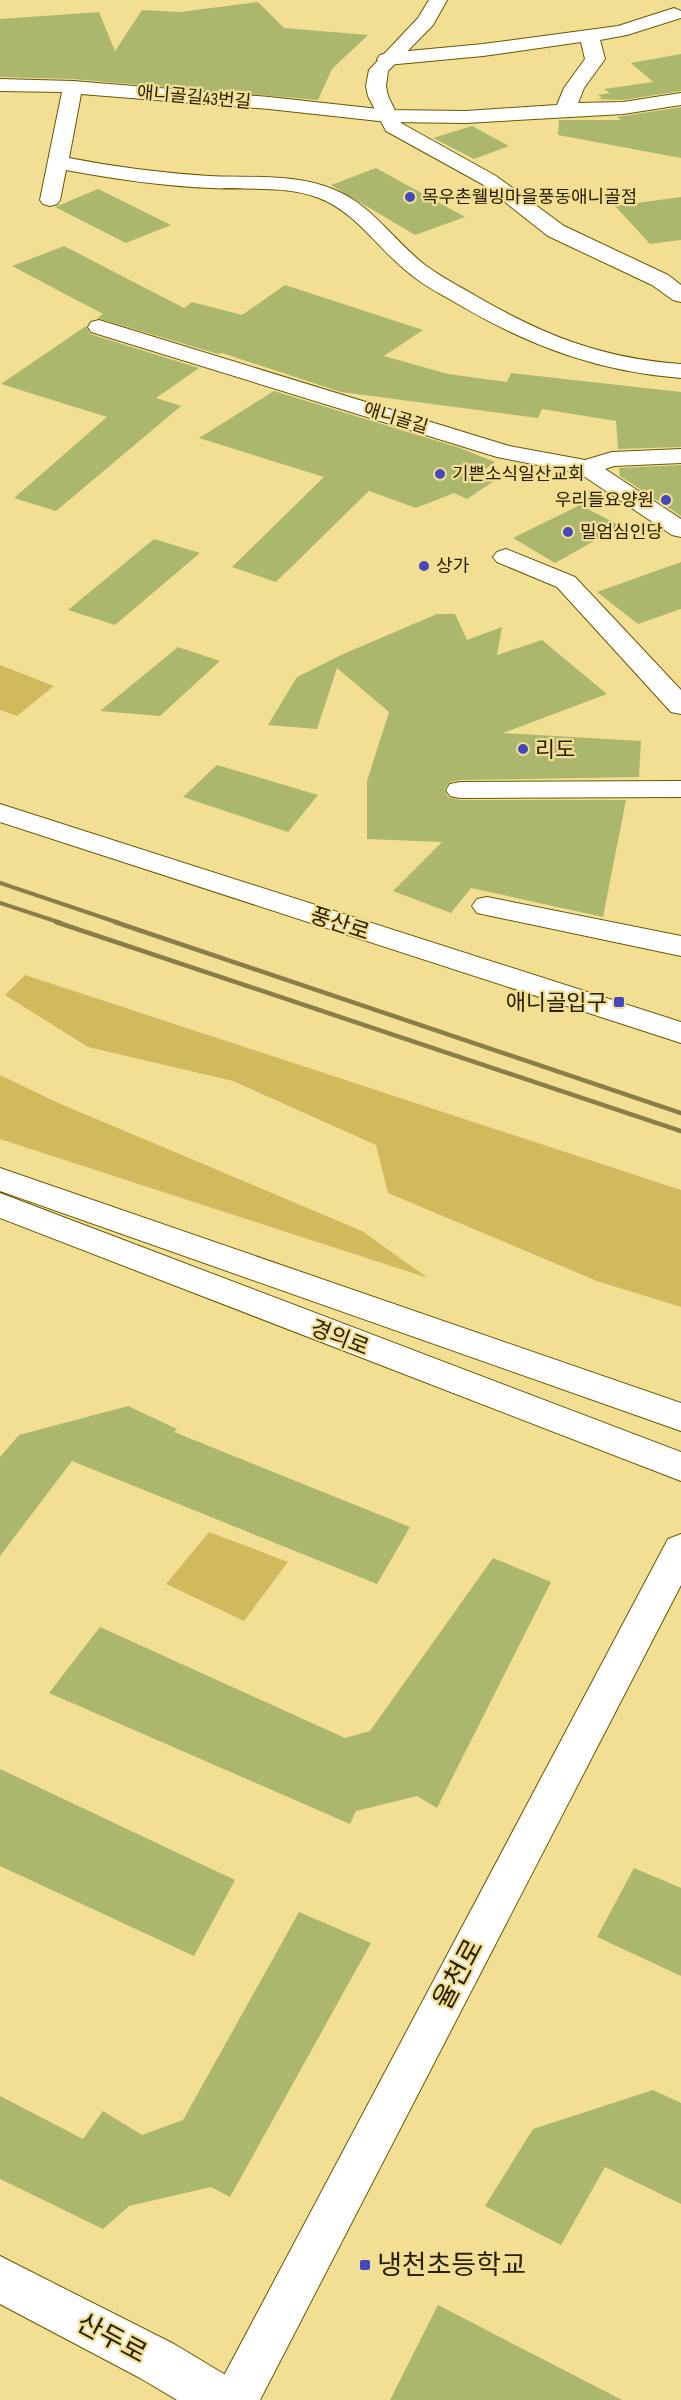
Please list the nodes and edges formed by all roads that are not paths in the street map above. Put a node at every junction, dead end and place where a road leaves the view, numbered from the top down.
1 (438, 0) edge
2 (674, 14) dead end
3 (589, 35) junction
4 (387, 59) junction
5 (0, 85) edge
6 (73, 87) junction
7 (681, 99) edge
8 (565, 110) junction
9 (387, 116) junction
10 (56, 162) junction
11 (50, 200) dead end
12 (681, 295) edge
13 (99, 327) dead end
14 (681, 371) edge
15 (681, 456) edge
16 (586, 468) junction
17 (681, 530) edge
18 (506, 557) dead end
19 (681, 706) edge
20 (681, 789) edge
21 (460, 790) dead end
22 (0, 813) edge
23 (487, 906) dead end
24 (681, 945) edge
25 (681, 1033) edge
26 (0, 1179) edge
27 (0, 1205) edge
28 (681, 1417) edge
29 (681, 1467) edge
30 (681, 1549) edge
31 (0, 2279) edge
32 (222, 2400) edge
33 (235, 2400) edge

1 - 4 street
2 - 3 street
3 - 4 street
3 - 8 street
4 - 9 street
5 - 6 street, 애니골길43번길
6 - 9 street, 애니골길43번길
6 - 10 street
7 - 8 street, 애니골길43번길
8 - 9 street, 애니골길43번길
9 - 12 street
10 - 11 street
10 - 14 street
13 - 16 street, 애니골길
15 - 16 street
16 - 17 street, 애니골길
18 - 19 street
20 - 21 street
22 - 25 street, 풍산로
23 - 24 street
26 - 28 street, 경의로
27 - 29 street, 경의로
30 - 33 street, 율천로
31 - 32 street, 산두로

